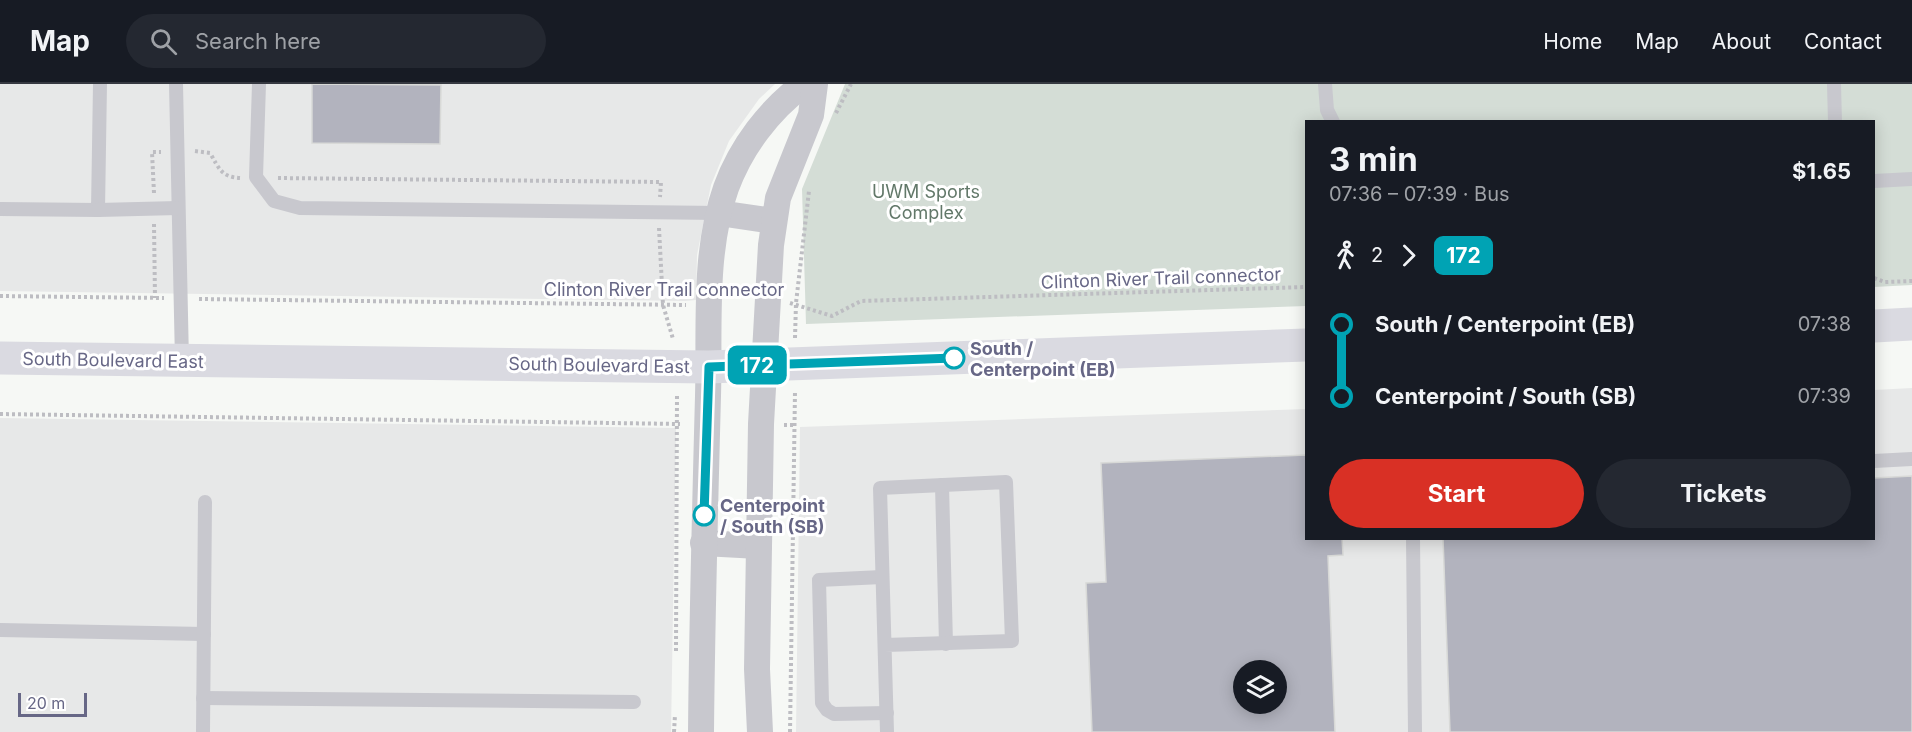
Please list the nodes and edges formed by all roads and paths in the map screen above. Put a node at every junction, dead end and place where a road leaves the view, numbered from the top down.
1 (100, 84) edge
2 (176, 84) edge
3 (260, 84) edge
4 (804, 84) edge
5 (815, 84) edge
6 (851, 84) edge
7 (1325, 84) edge
8 (1834, 84) edge
9 (1332, 120) edge
10 (1835, 120) edge
11 (832, 124) dead end
12 (191, 151) dead end
13 (162, 152) dead end
14 (271, 177) dead end
15 (241, 178) dead end
16 (1912, 179) edge
17 (1875, 181) edge
18 (809, 186) dead end
19 (154, 187) dead end
20 (660, 198) dead end
21 (177, 208) junction
22 (0, 209) edge
23 (98, 210) junction
24 (719, 213) junction
25 (774, 221) junction
26 (154, 227) dead end
27 (659, 229) dead end
28 (1875, 278) edge
29 (1912, 281) edge
30 (1305, 287) edge
31 (0, 296) edge
32 (155, 298) junction
33 (166, 298) dead end
34 (195, 299) dead end
35 (768, 303) junction
36 (795, 303) junction
37 (663, 304) junction
38 (710, 304) junction
39 (795, 324) dead end
40 (1912, 324) edge
41 (1875, 326) edge
42 (672, 330) dead end
43 (1305, 345) edge
44 (0, 358) edge
45 (182, 361) junction
46 (763, 365) junction
47 (709, 367) junction
48 (794, 400) dead end
49 (0, 414) edge
50 (678, 414) dead end
51 (679, 424) junction
52 (761, 424) junction
53 (707, 425) junction
54 (794, 425) junction
55 (1912, 459) edge
56 (1875, 460) edge
57 (942, 485) junction
58 (205, 502) dead end
59 (1413, 540) edge
60 (703, 543) junction
61 (759, 546) junction
62 (882, 577) junction
63 (0, 630) edge
64 (204, 634) junction
65 (946, 644) junction
66 (885, 645) junction
67 (675, 661) dead end
68 (203, 699) junction
69 (634, 702) dead end
70 (675, 708) dead end
71 (887, 713) junction
72 (202, 732) edge
73 (675, 732) edge
74 (701, 732) edge
75 (760, 732) edge
76 (790, 732) edge
77 (887, 732) edge
78 (1415, 732) edge

1 - 23 lane
2 - 21 lane
3 - 24 lane
4 - 24 street
5 - 25 street
6 - 11 path
7 - 9 lane
8 - 10 lane
12 - 15 path
13 - 19 path
14 - 20 path
16 - 17 lane
18 - 36 path
21 - 23 lane
21 - 45 lane
22 - 23 lane
24 - 25 street
24 - 38 street
25 - 35 street
26 - 32 path
27 - 37 path
28 - 29 path
30 - 36 path, Clinton River Trail connector
31 - 32 path
32 - 33 path
34 - 37 path, Clinton River Trail connector
35 - 36 path, Clinton River Trail connector
35 - 46 street
36 - 39 path
37 - 38 path, Clinton River Trail connector
37 - 42 path
38 - 47 street
40 - 41 street
43 - 46 street, South Boulevard East
44 - 45 street, South Boulevard East
45 - 47 street, South Boulevard East
46 - 47 street, South Boulevard East
46 - 52 street
47 - 53 street
48 - 54 path
49 - 51 path
50 - 51 path
51 - 53 path
51 - 67 path
52 - 54 path
52 - 61 street
53 - 60 street
54 - 76 path
55 - 56 lane
57 - 62 lane
57 - 65 lane
57 - 65 lane
58 - 64 lane
59 - 78 lane
60 - 61 street
60 - 74 street
61 - 75 street
62 - 66 lane
62 - 71 lane
63 - 64 lane
64 - 68 lane
65 - 66 lane
66 - 71 lane
68 - 69 lane
68 - 72 lane
70 - 73 path
71 - 77 lane

